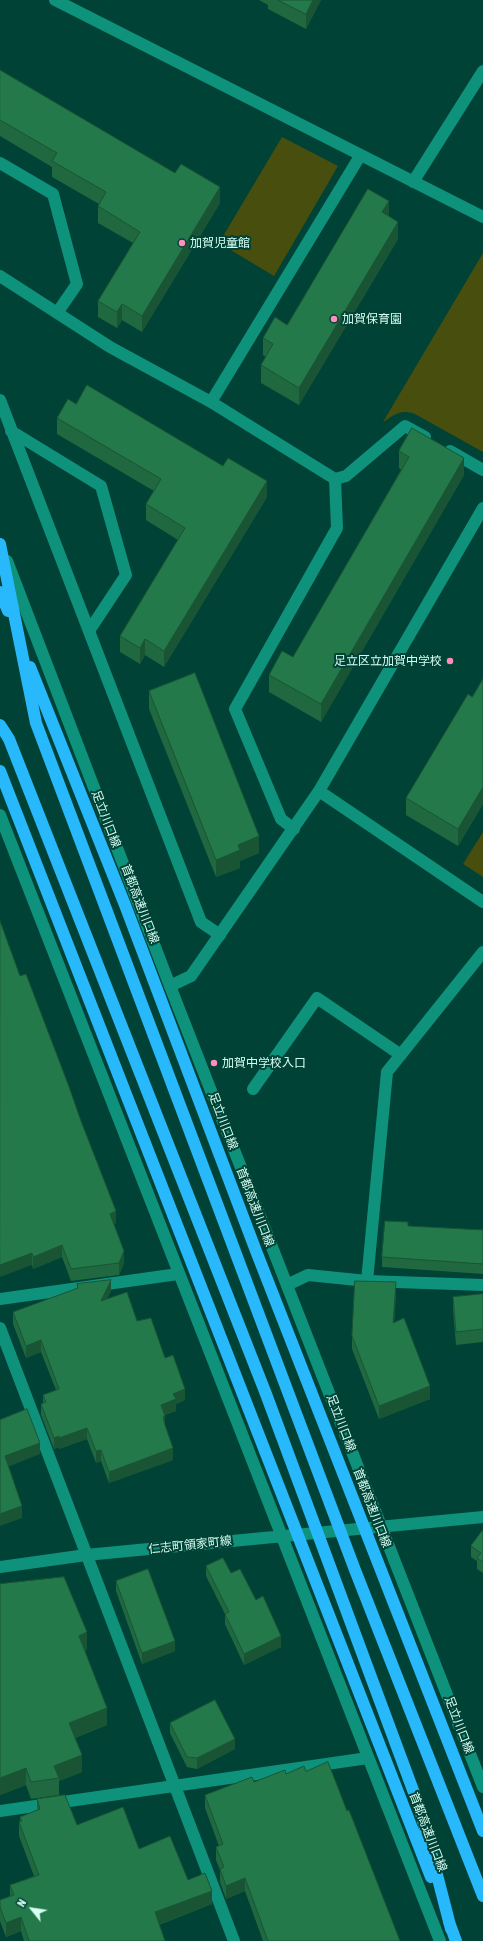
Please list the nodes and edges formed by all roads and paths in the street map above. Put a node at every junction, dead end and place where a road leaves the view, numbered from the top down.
1 (55, 0) edge
2 (483, 71) edge
3 (360, 156) junction
4 (0, 163) edge
5 (414, 182) junction
6 (483, 217) edge
7 (0, 276) edge
8 (57, 313) junction
9 (0, 400) edge
10 (212, 402) junction
11 (11, 431) junction
12 (483, 470) edge
13 (335, 479) junction
14 (483, 508) edge
15 (0, 544) edge
16 (0, 592) edge
17 (89, 631) junction
18 (0, 726) edge
19 (0, 771) edge
20 (320, 792) junction
21 (0, 815) edge
22 (294, 829) junction
23 (4, 835) edge
24 (483, 902) edge
25 (220, 935) junction
26 (483, 952) edge
27 (170, 986) junction
28 (401, 1055) junction
29 (253, 1089) dead end
30 (178, 1274) junction
31 (367, 1281) junction
32 (287, 1285) junction
33 (483, 1285) edge
34 (0, 1299) edge
35 (0, 1328) edge
36 (483, 1517) edge
37 (380, 1526) junction
38 (281, 1535) junction
39 (86, 1555) junction
40 (0, 1567) edge
41 (368, 1758) junction
42 (173, 1784) junction
43 (483, 1787) edge
44 (0, 1811) edge
45 (483, 1831) edge
46 (483, 1896) edge
47 (451, 1929) junction
48 (234, 1941) edge
49 (440, 1941) edge
50 (456, 1941) edge

1 - 3 street
2 - 5 street
3 - 5 street
3 - 10 street
4 - 8 street
5 - 6 street
7 - 8 street
8 - 10 street
9 - 11 street
10 - 13 street
11 - 17 street
11 - 17 street
12 - 13 street
13 - 22 street
14 - 20 street
15 - 27 street, 足立川口線
15 - 46 highway
16 - 45 highway, 首都高速川口線
17 - 25 street
18 - 47 highway
19 - 47 highway, 首都高速川口線
20 - 22 street
20 - 24 street
21 - 23 street
22 - 25 street
23 - 30 street
25 - 27 street
26 - 28 street
27 - 32 street, 足立川口線
28 - 29 street
28 - 31 street
30 - 34 street
30 - 38 street
31 - 32 street
31 - 33 street
32 - 37 street, 足立川口線
35 - 39 street
36 - 37 street, 仁志町領家町線
37 - 38 street, 仁志町領家町線
37 - 43 street, 足立川口線
38 - 39 street, 仁志町領家町線
38 - 41 street
39 - 40 street, 仁志町領家町線
39 - 42 street
41 - 42 street
41 - 49 street
42 - 44 street
42 - 48 street
47 - 50 highway, 首都高速川口線

